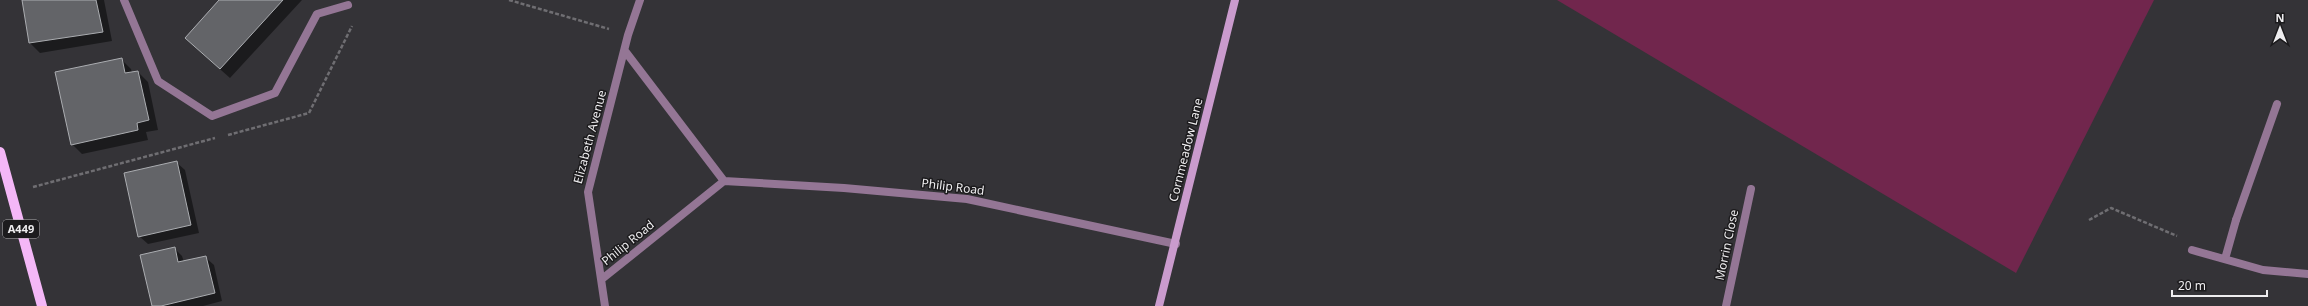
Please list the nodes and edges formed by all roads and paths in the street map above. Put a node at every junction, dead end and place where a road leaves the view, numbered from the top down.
1 (124, 0) edge
2 (509, 0) edge
3 (640, 0) edge
4 (1235, 0) edge
5 (348, 5) dead end
6 (628, 35) junction
7 (625, 51) junction
8 (2277, 104) dead end
9 (0, 152) edge
10 (724, 181) junction
11 (1751, 189) dead end
12 (2089, 220) dead end
13 (1176, 244) junction
14 (2192, 250) joint
15 (2225, 260) junction
16 (2308, 274) edge
17 (602, 278) junction
18 (42, 306) edge
19 (606, 306) edge
20 (1159, 306) edge
21 (1726, 306) edge

1 - 5 street
2 - 6 path
3 - 6 street, Elizabeth Avenue
4 - 13 street, Cornmeadow Lane
6 - 7 street, Elizabeth Avenue
7 - 10 street
7 - 17 street, Elizabeth Avenue
8 - 15 street
9 - 18 main road, A449
10 - 13 street, Philip Road
10 - 17 street, Philip Road
11 - 21 street, Morrin Close
12 - 14 path
13 - 20 street, Cornmeadow Lane
14 - 15 street
15 - 16 street
17 - 19 street, Elizabeth Avenue

